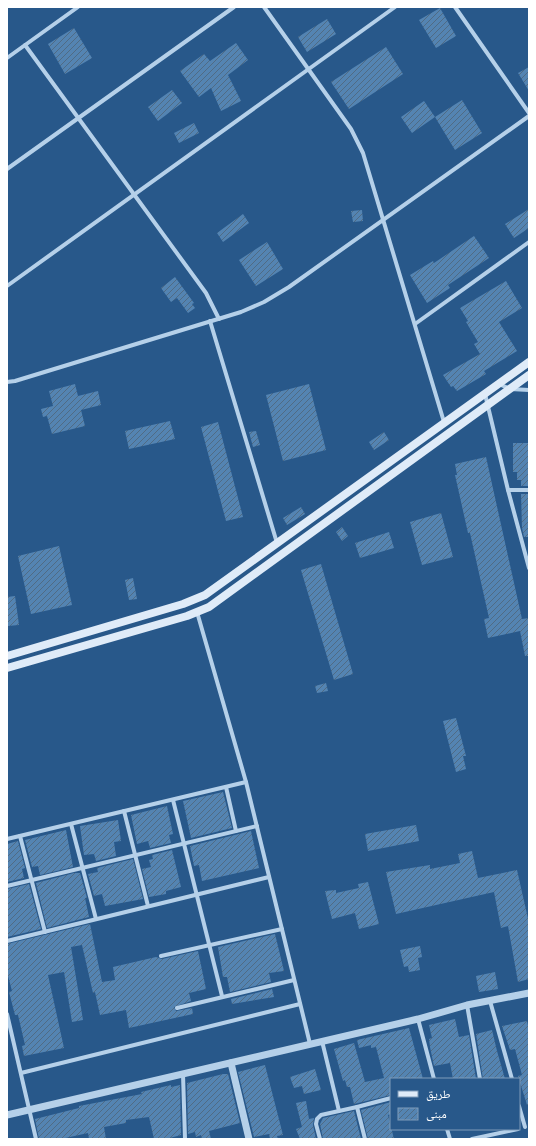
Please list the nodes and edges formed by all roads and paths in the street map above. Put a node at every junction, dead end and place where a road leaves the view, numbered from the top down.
1 (78, 7) edge
2 (234, 7) edge
3 (264, 7) edge
4 (395, 7) edge
5 (455, 7) edge
6 (25, 45) junction
7 (7, 58) edge
8 (308, 68) junction
9 (529, 114) edge
10 (79, 118) junction
11 (7, 169) edge
12 (134, 194) junction
13 (383, 219) junction
14 (529, 242) edge
15 (7, 286) edge
16 (218, 319) junction
17 (210, 321) junction
18 (415, 324) junction
19 (529, 362) edge
20 (529, 375) edge
21 (7, 382) edge
22 (498, 384) junction
23 (510, 389) junction
24 (529, 390) edge
25 (485, 393) junction
26 (488, 405) junction
27 (444, 422) junction
28 (508, 490) junction
29 (529, 490) edge
30 (277, 543) junction
31 (529, 568) edge
32 (197, 612) junction
33 (7, 656) edge
34 (7, 668) edge
35 (246, 782) junction
36 (226, 787) junction
37 (173, 800) junction
38 (124, 811) junction
39 (70, 824) junction
40 (257, 826) junction
41 (236, 831) junction
42 (20, 836) junction
43 (7, 839) edge
44 (184, 844) junction
45 (134, 856) junction
46 (82, 868) junction
47 (269, 877) junction
48 (32, 880) junction
49 (7, 886) edge
50 (197, 894) junction
51 (148, 906) junction
52 (96, 920) junction
53 (282, 929) junction
54 (45, 932) junction
55 (7, 942) edge
56 (210, 945) junction
57 (161, 956) dead end
58 (294, 980) junction
59 (529, 993) edge
60 (222, 996) junction
61 (490, 1001) junction
62 (300, 1004) junction
63 (467, 1005) junction
64 (178, 1008) dead end
65 (7, 1014) edge
66 (418, 1019) junction
67 (322, 1041) junction
68 (310, 1044) junction
69 (231, 1063) junction
70 (20, 1073) junction
71 (183, 1074) junction
72 (434, 1078) edge
73 (480, 1078) edge
74 (512, 1078) edge
75 (390, 1098) edge
76 (357, 1107) junction
77 (520, 1109) edge
78 (29, 1110) junction
79 (340, 1111) junction
80 (7, 1115) edge
81 (527, 1127) edge
82 (489, 1130) edge
83 (514, 1130) edge
84 (490, 1136) junction
85 (36, 1139) edge
86 (185, 1139) edge
87 (249, 1139) edge
88 (320, 1139) edge
89 (365, 1139) edge
90 (472, 1139) edge

1 - 6 street
2 - 10 street
3 - 8 street
4 - 8 street
5 - 9 street
6 - 7 street
6 - 10 street
8 - 12 street
8 - 13 street
9 - 13 street
10 - 11 street
10 - 12 street
12 - 15 street
12 - 16 street
13 - 16 street
13 - 18 street
14 - 18 street
16 - 17 street
17 - 21 street
17 - 30 street
18 - 27 street
19 - 22 main road
20 - 23 main road
22 - 23 street
22 - 25 main road
23 - 24 street
23 - 26 main road
25 - 26 street
25 - 27 main road
26 - 28 street
26 - 32 main road
27 - 30 main road
28 - 29 street
28 - 31 street
30 - 33 main road
32 - 34 main road
32 - 35 street
35 - 36 street
35 - 40 street
36 - 37 street
36 - 41 street
37 - 38 street
37 - 44 street
38 - 39 street
38 - 45 street
39 - 42 street
39 - 46 street
40 - 41 street
40 - 47 street
41 - 44 street
42 - 43 street
42 - 48 street
44 - 45 street
44 - 50 street
45 - 46 street
45 - 51 street
46 - 48 street
46 - 52 street
47 - 50 street
47 - 53 street
48 - 49 street
48 - 54 street
50 - 51 street
50 - 56 street
51 - 52 street
52 - 54 street
53 - 56 street
53 - 58 street
54 - 55 street
56 - 57 street
56 - 60 street
58 - 60 street
58 - 62 street
59 - 61 street
60 - 64 street
61 - 63 street
61 - 74 street
62 - 68 street
62 - 70 street
63 - 66 street
63 - 73 street
65 - 70 street
66 - 67 street
66 - 72 street
67 - 68 street
67 - 79 street
68 - 69 street
69 - 71 street
69 - 87 street
70 - 78 street
71 - 78 street
71 - 86 street
75 - 76 street
76 - 79 street
76 - 89 street
77 - 81 street
78 - 80 street
78 - 85 street
79 - 88 street
82 - 84 street
83 - 84 street
84 - 90 street

